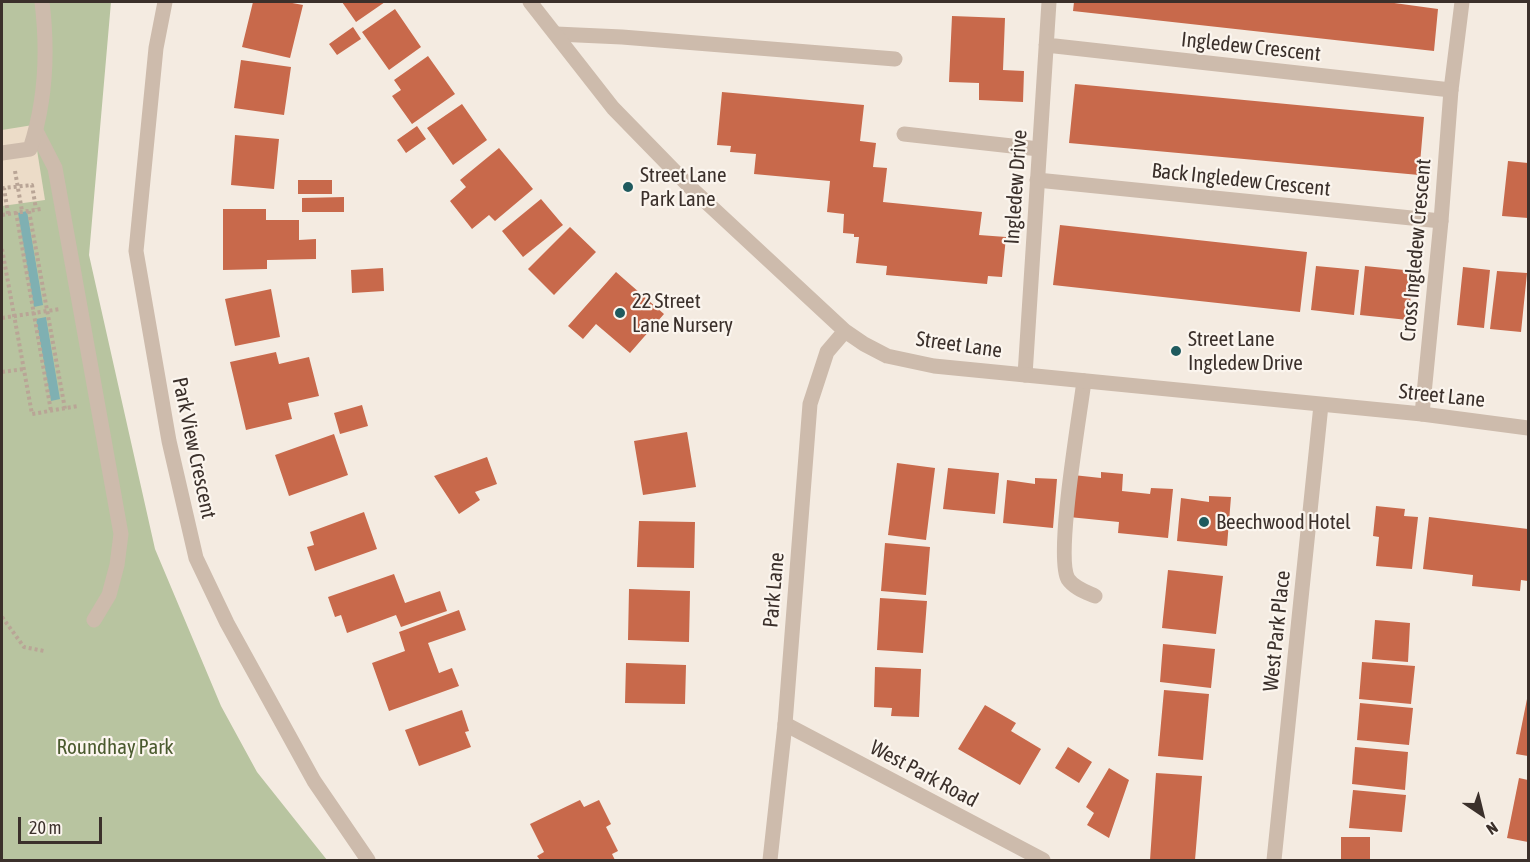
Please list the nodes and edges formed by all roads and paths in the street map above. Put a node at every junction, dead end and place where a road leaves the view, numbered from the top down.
1 (42, 2) edge
2 (165, 2) edge
3 (530, 2) edge
4 (1049, 2) edge
5 (1462, 2) edge
6 (556, 34) junction
7 (1046, 45) junction
8 (895, 59) dead end
9 (1451, 90) junction
10 (36, 131) junction
11 (904, 134) dead end
12 (1039, 149) junction
13 (7, 152) edge
14 (1037, 180) junction
15 (18, 186) junction
16 (36, 209) dead end
17 (22, 211) dead end
18 (29, 211) dead end
19 (16, 212) dead end
20 (8, 214) dead end
21 (1441, 222) junction
22 (2, 249) edge
23 (4, 273) edge
24 (67, 308) dead end
25 (47, 312) junction
26 (34, 314) junction
27 (14, 317) junction
28 (2, 318) edge
29 (845, 330) junction
30 (24, 369) junction
31 (2, 372) edge
32 (1026, 375) junction
33 (1084, 381) junction
34 (85, 405) dead end
35 (1321, 405) junction
36 (64, 409) junction
37 (51, 411) junction
38 (1422, 414) junction
39 (1528, 428) edge
40 (1095, 596) dead end
41 (2, 616) edge
42 (94, 620) dead end
43 (44, 651) dead end
44 (785, 724) junction
45 (368, 861) edge
46 (771, 861) edge
47 (1043, 861) edge
48 (1274, 861) edge

1 - 10 street
2 - 45 street, Park View Crescent
3 - 6 street, Street Lane
4 - 7 street, Ingledew Drive
5 - 9 street, Cross Ingledew Crescent
6 - 8 street
6 - 29 street, Street Lane
7 - 9 street, Ingledew Crescent
7 - 12 street, Ingledew Drive
9 - 21 street, Cross Ingledew Crescent
10 - 13 street
10 - 42 street
11 - 12 street
12 - 14 street, Ingledew Drive
13 - 15 path
14 - 21 street, Back Ingledew Crescent
14 - 32 street, Ingledew Drive
15 - 16 path
15 - 17 path
15 - 20 path
18 - 25 path
19 - 26 path
21 - 38 street, Cross Ingledew Crescent
22 - 23 path
23 - 27 path
24 - 25 path
25 - 26 path
25 - 36 path
26 - 27 path
26 - 37 path
27 - 28 path
27 - 30 path
29 - 32 street, Street Lane
29 - 44 street, Park Lane
30 - 31 path
30 - 37 path
32 - 33 street, Street Lane
33 - 35 street, Street Lane
33 - 40 street
34 - 36 path
35 - 38 street, Street Lane
35 - 48 street, West Park Place
36 - 37 path
38 - 39 street, Street Lane
41 - 43 path
44 - 46 street, Park Lane
44 - 47 street, West Park Road

